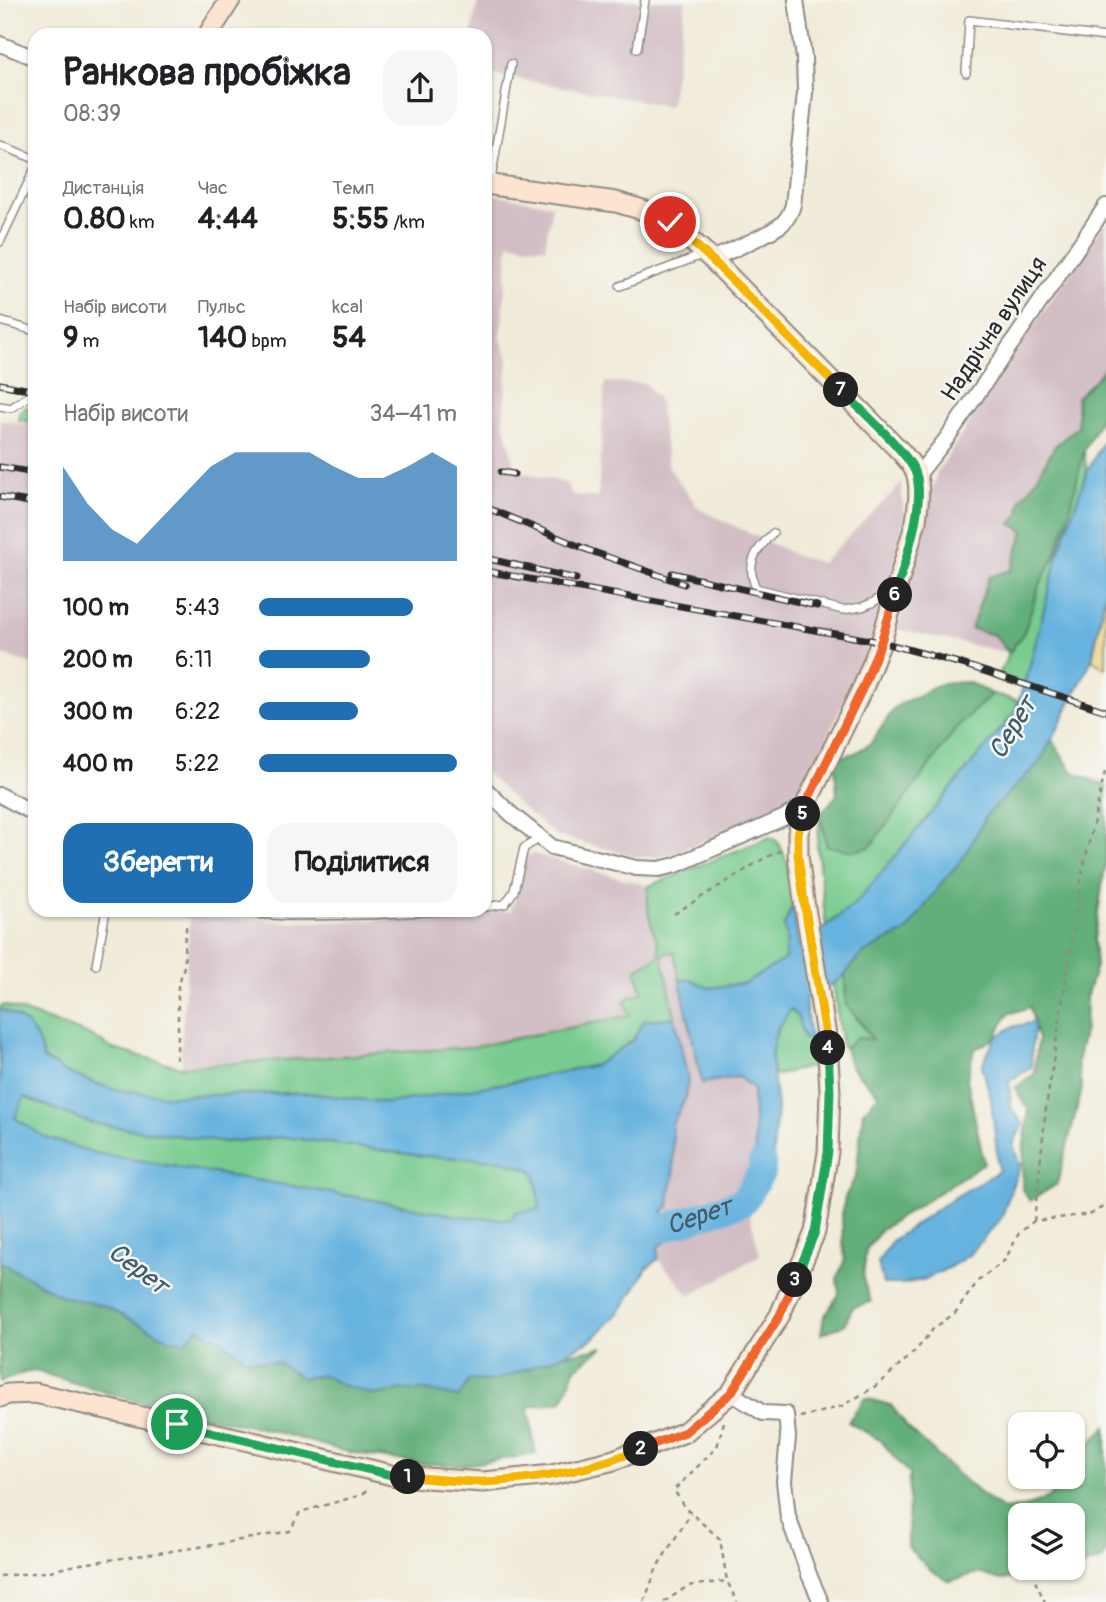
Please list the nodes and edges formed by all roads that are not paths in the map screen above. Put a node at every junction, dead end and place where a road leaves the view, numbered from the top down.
1 (230, 0) edge
2 (645, 0) edge
3 (796, 0) edge
4 (212, 28) edge
5 (1106, 37) edge
6 (0, 44) edge
7 (637, 49) dead end
8 (28, 55) edge
9 (511, 64) dead end
10 (966, 73) dead end
11 (0, 145) edge
12 (28, 156) edge
13 (492, 160) edge
14 (28, 183) edge
15 (492, 186) edge
16 (1106, 206) edge
17 (0, 242) edge
18 (709, 257) junction
19 (620, 286) dead end
20 (0, 321) edge
21 (28, 329) edge
22 (28, 397) edge
23 (0, 406) edge
24 (917, 476) junction
25 (773, 533) dead end
26 (897, 586) junction
27 (0, 795) edge
28 (492, 796) edge
29 (807, 804) junction
30 (28, 810) edge
31 (540, 838) junction
32 (492, 906) edge
33 (105, 917) edge
34 (96, 965) dead end
35 (731, 1393) junction
36 (0, 1397) edge
37 (821, 1602) edge

1 - 4 street
2 - 7 lane
3 - 18 street
5 - 10 lane
6 - 8 street
9 - 13 lane
11 - 12 lane
14 - 17 lane
15 - 18 street
16 - 24 street, Надрічна вулиця
18 - 19 lane
18 - 24 street
20 - 21 lane
22 - 23 lane
24 - 26 street
25 - 26 lane
26 - 29 street
27 - 30 street
28 - 31 street
29 - 31 street
29 - 35 street
31 - 32 lane
33 - 34 lane
35 - 36 street
35 - 37 street

